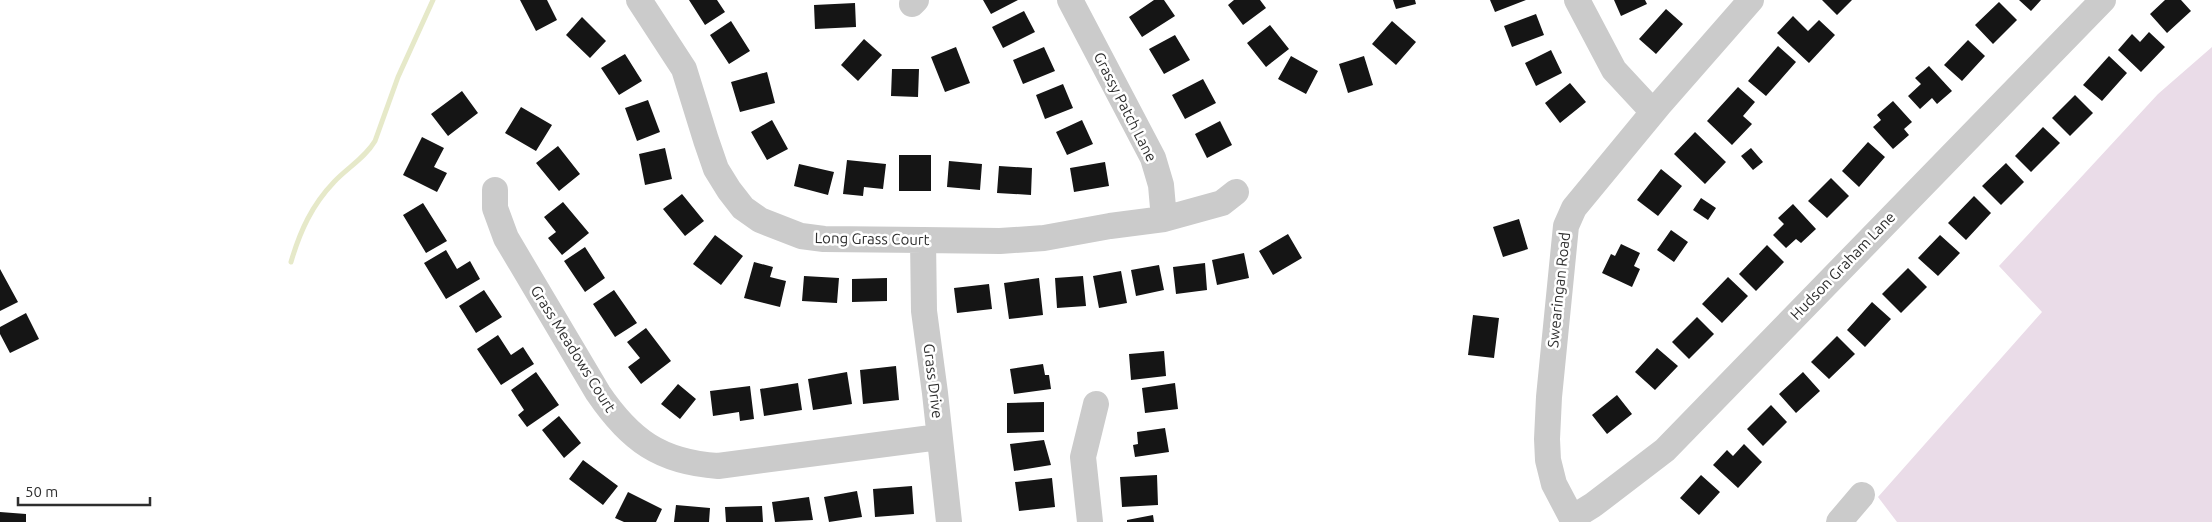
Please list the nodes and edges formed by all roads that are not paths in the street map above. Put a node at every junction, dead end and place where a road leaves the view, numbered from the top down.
1 (639, 0) edge
2 (1070, 0) edge
3 (1577, 0) edge
4 (1751, 0) edge
5 (2104, 0) edge
6 (1653, 112) junction
7 (495, 190) dead end
8 (1236, 192) dead end
9 (1164, 219) junction
10 (923, 240) junction
11 (1096, 404) dead end
12 (939, 438) junction
13 (1862, 495) dead end
14 (1573, 520) edge
15 (949, 522) edge
16 (1090, 522) edge
17 (1839, 522) edge

1 - 10 street, Long Grass Court
2 - 9 street, Grassy Patch Lane
3 - 6 street
4 - 6 street, Swearingan Road
5 - 14 street, Hudson Graham Lane
6 - 14 street, Swearingan Road
7 - 12 street, Grass Meadows Court
8 - 9 street, Long Grass Court
9 - 10 street, Long Grass Court
10 - 12 street, Grass Drive
11 - 16 street
12 - 15 street, Grass Drive
13 - 17 street

